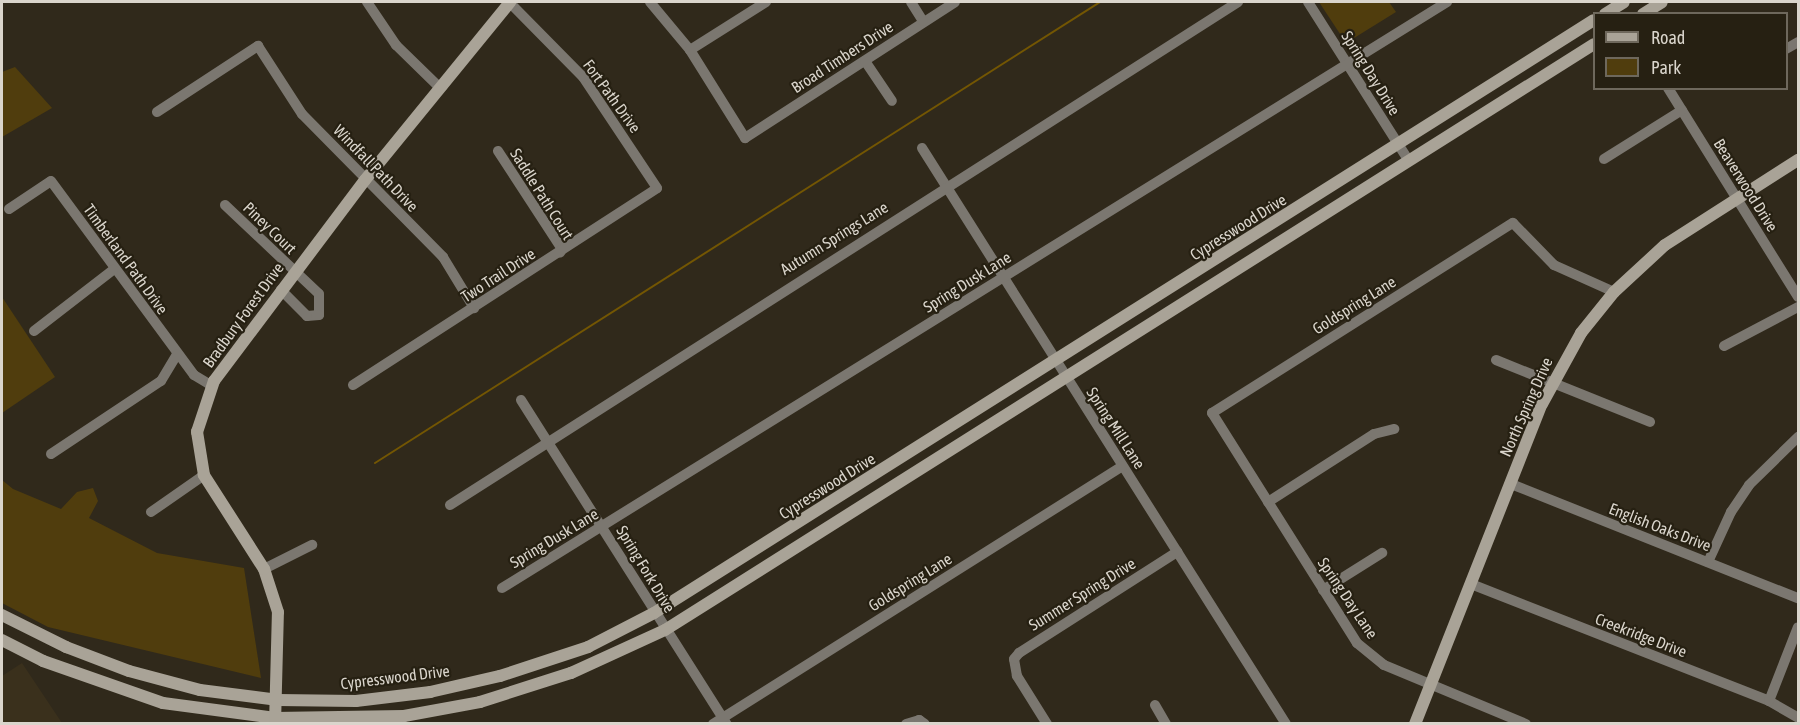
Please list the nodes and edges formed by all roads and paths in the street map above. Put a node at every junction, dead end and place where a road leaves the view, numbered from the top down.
1 (367, 2) edge
2 (510, 2) edge
3 (650, 2) edge
4 (766, 2) edge
5 (910, 2) edge
6 (955, 2) edge
7 (1238, 2) edge
8 (1308, 2) edge
9 (1447, 2) edge
10 (1662, 2) edge
11 (1646, 12) edge
12 (923, 21) junction
13 (1593, 21) edge
14 (1593, 45) edge
15 (690, 50) junction
16 (865, 61) junction
17 (1348, 63) junction
18 (443, 86) junction
19 (1669, 90) edge
20 (892, 102) dead end
21 (1682, 110) junction
22 (158, 112) dead end
23 (1399, 146) junction
24 (922, 148) dead end
25 (498, 151) dead end
26 (1604, 159) dead end
27 (1798, 160) edge
28 (1409, 161) junction
29 (365, 180) junction
30 (946, 185) junction
31 (657, 188) joint
32 (1737, 198) junction
33 (225, 205) dead end
34 (9, 209) dead end
35 (560, 253) junction
36 (1226, 254) junction
37 (113, 270) junction
38 (1238, 270) junction
39 (295, 272) junction
40 (1004, 277) junction
41 (281, 290) junction
42 (1614, 292) junction
43 (1798, 297) edge
44 (1798, 307) edge
45 (474, 308) junction
46 (34, 331) dead end
47 (1724, 346) dead end
48 (177, 354) junction
49 (1496, 360) dead end
50 (1054, 362) junction
51 (1065, 378) junction
52 (214, 381) junction
53 (1552, 382) junction
54 (353, 385) dead end
55 (521, 400) dead end
56 (1212, 413) joint
57 (1650, 422) dead end
58 (1394, 429) dead end
59 (1798, 437) edge
60 (547, 440) junction
61 (51, 454) dead end
62 (1123, 466) junction
63 (204, 475) junction
64 (1511, 484) junction
65 (849, 491) junction
66 (1268, 502) junction
67 (450, 504) dead end
68 (859, 508) junction
69 (151, 512) dead end
70 (602, 526) junction
71 (312, 545) dead end
72 (1177, 552) junction
73 (1382, 553) dead end
74 (1708, 562) junction
75 (264, 569) junction
76 (1471, 584) junction
77 (502, 588) dead end
78 (1323, 590) junction
79 (1798, 598) edge
80 (654, 613) junction
81 (2, 615) edge
82 (1798, 627) edge
83 (665, 630) junction
84 (2, 640) edge
85 (129, 671) junction
86 (471, 684) junction
87 (1431, 685) junction
88 (120, 689) junction
89 (278, 700) junction
90 (1769, 701) junction
91 (476, 703) junction
92 (1155, 705) dead end
93 (1798, 718) edge
94 (275, 721) edge
95 (720, 721) edge
96 (906, 723) edge
97 (925, 723) edge
98 (1047, 723) edge
99 (1166, 723) edge
100 (1286, 723) edge
101 (1415, 723) edge
102 (1526, 723) edge

1 - 18 street
2 - 18 main road, Bradbury Forest Drive
2 - 31 street, Fort Path Drive
3 - 15 street
4 - 15 street
5 - 12 street
6 - 12 street, Broad Timbers Drive
7 - 30 street, Autumn Springs Lane
8 - 17 street, Spring Day Drive
9 - 17 street, Spring Dusk Lane
10 - 11 main road
12 - 16 street, Broad Timbers Drive
13 - 23 main road, Cypresswood Drive
14 - 28 main road
15 - 16 street, Broad Timbers Drive
16 - 20 street
17 - 23 street, Spring Day Drive
17 - 40 street, Spring Dusk Lane
18 - 29 main road, Bradbury Forest Drive
19 - 21 street, Beaverwood Drive
21 - 26 street
21 - 32 street, Beaverwood Drive
22 - 29 street, Windfall Path Drive
23 - 28 street, Spring Day Drive
23 - 36 main road, Cypresswood Drive
24 - 30 street, Spring Mill Lane
25 - 35 street, Saddle Path Court
27 - 32 main road, North Spring Drive
28 - 38 main road
29 - 39 main road, Bradbury Forest Drive
29 - 45 street, Windfall Path Drive
30 - 40 street, Spring Mill Lane
30 - 60 street, Autumn Springs Lane
31 - 35 street, Two Trail Drive
32 - 42 main road, North Spring Drive
32 - 43 street, Beaverwood Drive
33 - 39 street, Piney Court
34 - 37 street, Timberland Path Drive
35 - 45 street, Two Trail Drive
36 - 38 main road
36 - 50 main road, Cypresswood Drive
37 - 46 street
37 - 48 street, Timberland Path Drive
38 - 51 main road
39 - 41 main road, Bradbury Forest Drive
39 - 41 street, Piney Court
40 - 50 street, Spring Mill Lane
40 - 70 street, Spring Dusk Lane
41 - 52 main road, Bradbury Forest Drive
42 - 53 main road, North Spring Drive
42 - 56 street, Goldspring Lane
44 - 47 street
45 - 54 street, Two Trail Drive
48 - 52 street, Timberland Path Drive
48 - 61 street
49 - 53 street
50 - 51 street, Spring Mill Lane
50 - 65 main road, Cypresswood Drive
51 - 62 street, Spring Mill Lane
51 - 68 main road
52 - 63 main road, Bradbury Forest Drive
53 - 57 street
53 - 64 main road, North Spring Drive
55 - 60 street, Spring Fork Drive
56 - 66 street, Spring Day Lane
58 - 66 street
59 - 74 street
60 - 67 street, Autumn Springs Lane
60 - 70 street, Spring Fork Drive
62 - 72 street, Spring Mill Lane
62 - 95 street, Goldspring Lane
63 - 69 street
63 - 75 main road, Bradbury Forest Drive
64 - 74 street, English Oaks Drive
64 - 76 main road, North Spring Drive
65 - 68 main road
65 - 80 main road, Cypresswood Drive
66 - 78 street, Spring Day Lane
68 - 83 main road
70 - 77 street, Spring Dusk Lane
70 - 80 street, Spring Fork Drive
71 - 75 street
72 - 98 street, Summer Spring Drive
72 - 100 street, Spring Mill Lane
73 - 78 street
74 - 79 street, English Oaks Drive
75 - 89 main road, Bradbury Forest Drive
76 - 87 main road, North Spring Drive
76 - 90 street, Creekridge Drive
78 - 87 street, Spring Day Lane
80 - 83 street, Spring Fork Drive
80 - 86 main road, Cypresswood Drive
81 - 85 main road, Cypresswood Drive
82 - 90 street
83 - 91 main road
83 - 95 street, Spring Fork Drive
84 - 88 main road
85 - 88 main road
85 - 89 main road, Cypresswood Drive
86 - 89 main road, Cypresswood Drive
86 - 91 main road
87 - 101 main road, North Spring Drive
87 - 102 street, Spring Day Lane
88 - 94 main road
89 - 94 main road, Bradbury Forest Drive
90 - 93 street, Creekridge Drive
91 - 94 main road
92 - 99 street
96 - 97 street

